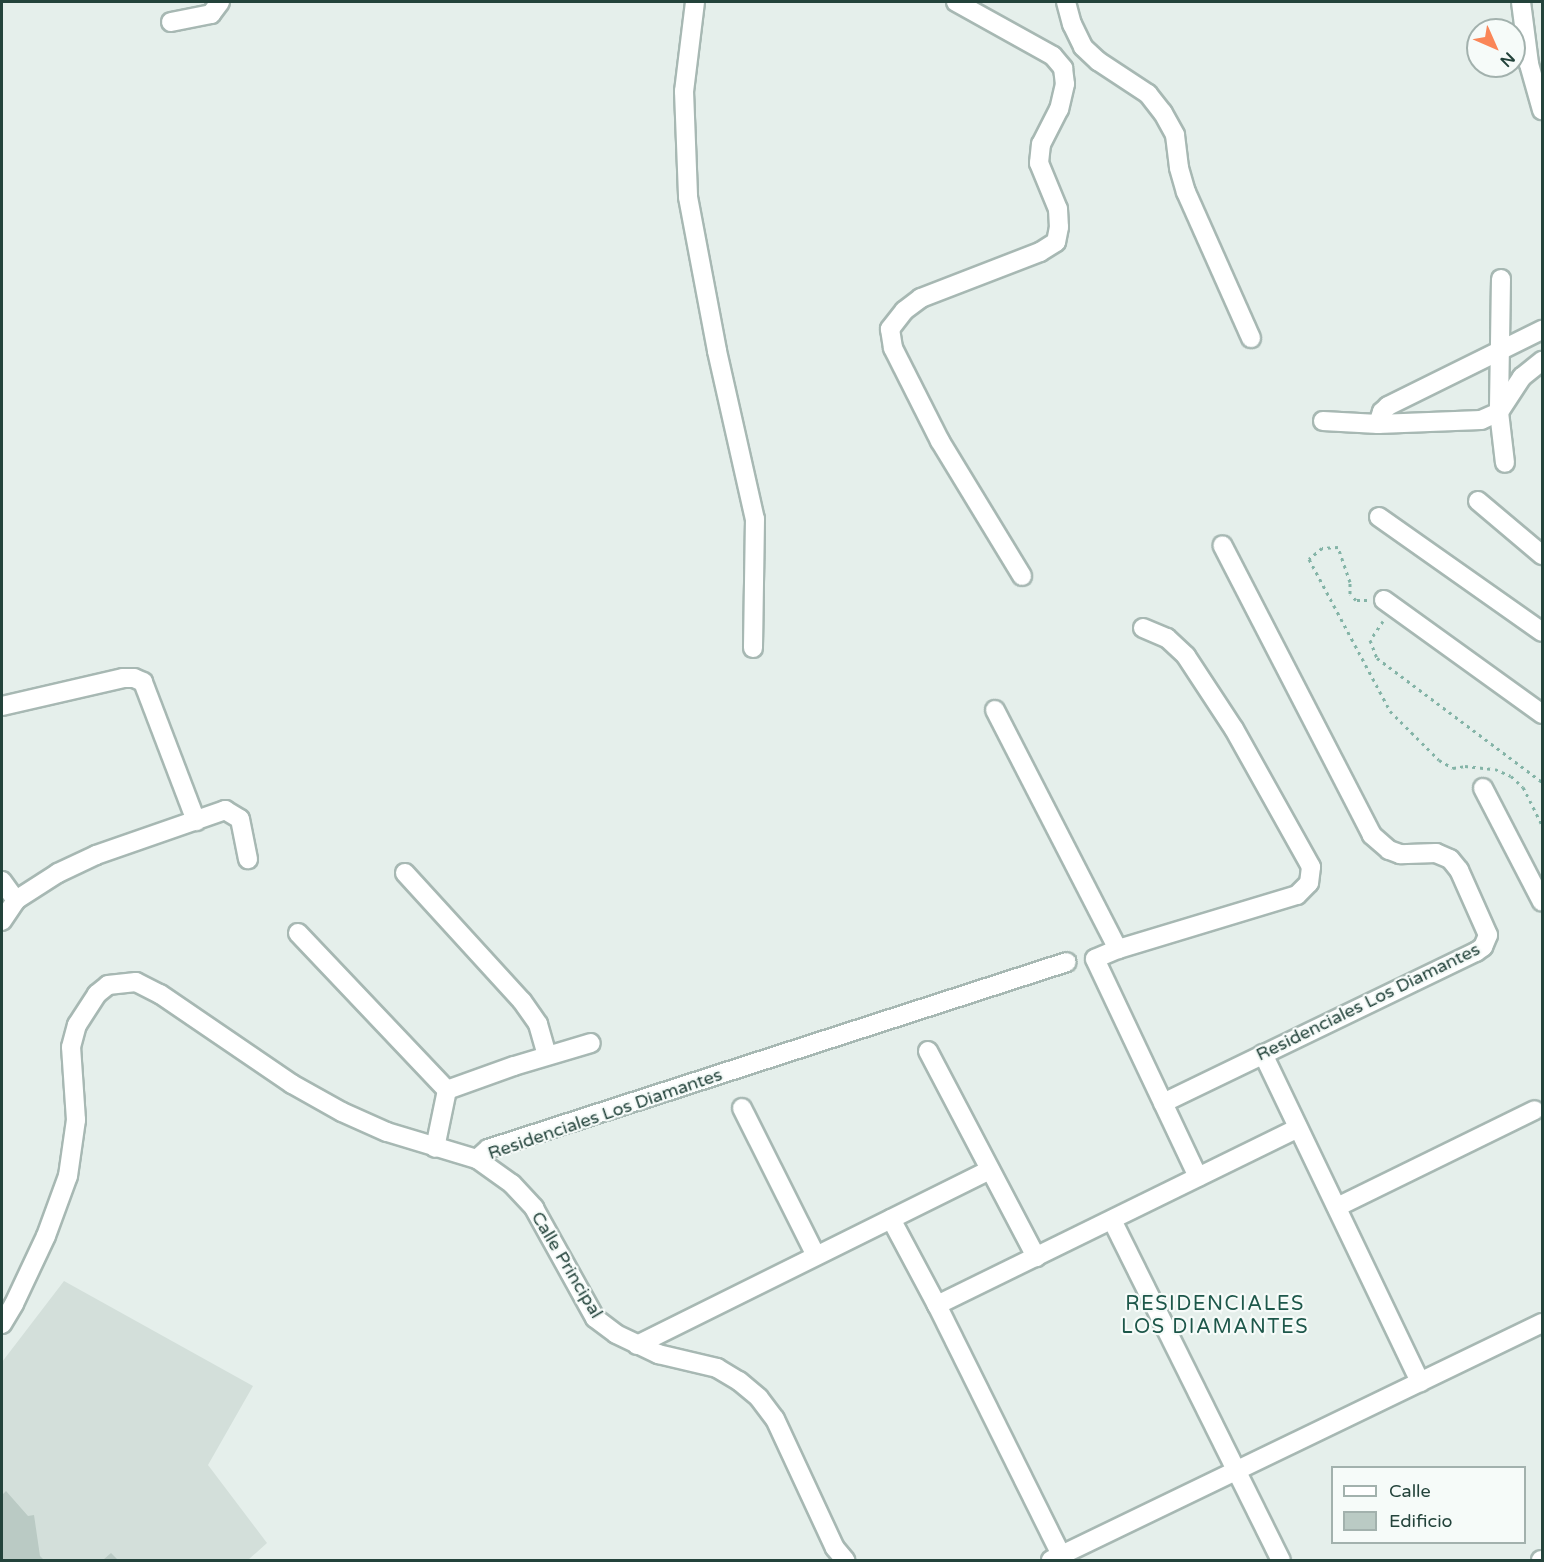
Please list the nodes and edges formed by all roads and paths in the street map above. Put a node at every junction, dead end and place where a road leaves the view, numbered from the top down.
1 (220, 2) edge
2 (695, 2) edge
3 (956, 2) edge
4 (1066, 2) edge
5 (1521, 2) edge
6 (171, 22) dead end
7 (1542, 110) edge
8 (1501, 279) dead end
9 (1542, 330) edge
10 (1251, 338) dead end
11 (1499, 352) junction
12 (1542, 361) edge
13 (1500, 412) junction
14 (1323, 421) dead end
15 (1378, 424) junction
16 (1505, 463) dead end
17 (1478, 501) dead end
18 (1379, 517) dead end
19 (1222, 545) dead end
20 (1542, 555) edge
21 (1022, 576) dead end
22 (1379, 605) junction
23 (1143, 628) dead end
24 (1542, 632) edge
25 (753, 648) dead end
26 (2, 706) edge
27 (995, 710) dead end
28 (1542, 714) edge
29 (1542, 782) edge
30 (1483, 788) dead end
31 (196, 821) junction
32 (1542, 825) edge
33 (248, 859) dead end
34 (405, 873) dead end
35 (2, 881) edge
36 (16, 900) junction
37 (1542, 902) edge
38 (2, 921) edge
39 (298, 933) dead end
40 (1118, 949) junction
41 (1067, 962) dead end
42 (591, 1043) dead end
43 (928, 1051) dead end
44 (1263, 1054) junction
45 (547, 1055) junction
46 (447, 1090) junction
47 (1163, 1103) junction
48 (742, 1108) dead end
49 (1535, 1110) dead end
50 (1299, 1128) junction
51 (435, 1148) junction
52 (477, 1159) junction
53 (990, 1170) junction
54 (1198, 1177) junction
55 (1337, 1207) junction
56 (891, 1219) junction
57 (1112, 1220) junction
58 (816, 1256) junction
59 (1036, 1257) junction
60 (937, 1305) junction
61 (1542, 1323) edge
62 (2, 1324) edge
63 (637, 1345) junction
64 (1420, 1382) junction
65 (1236, 1471) junction
66 (1056, 1558) edge
67 (845, 1560) edge
68 (1281, 1560) edge

1 - 6 street
2 - 25 street
3 - 21 street
4 - 10 street
5 - 7 street
8 - 11 street
9 - 11 street
11 - 13 street
11 - 15 street
12 - 13 street
13 - 15 street
13 - 16 street
14 - 15 street
17 - 20 street
18 - 24 street
19 - 44 street, Residenciales Los Diamantes
22 - 28 street
22 - 29 path
22 - 32 path
23 - 40 street
26 - 31 street
27 - 40 street
30 - 37 street
31 - 33 street
31 - 36 street
34 - 45 street
35 - 36 street
36 - 38 street
39 - 46 street
40 - 47 street
41 - 52 street, Residenciales Los Diamantes
42 - 45 street
43 - 53 street
44 - 47 street, Residenciales Los Diamantes
44 - 50 street
45 - 46 street
46 - 51 street
47 - 54 street
48 - 58 street
49 - 55 street
50 - 54 street
50 - 55 street
51 - 52 street, Residenciales Los Diamantes
51 - 62 street, Residenciales Los Diamantes
52 - 63 street, Calle Principal
53 - 56 street
53 - 59 street
54 - 57 street
55 - 64 street
56 - 58 street
56 - 60 street
57 - 59 street
57 - 65 street
58 - 63 street
59 - 60 street
60 - 66 street
61 - 64 street
63 - 67 street, Calle Principal
64 - 65 street
65 - 66 street
65 - 68 street

